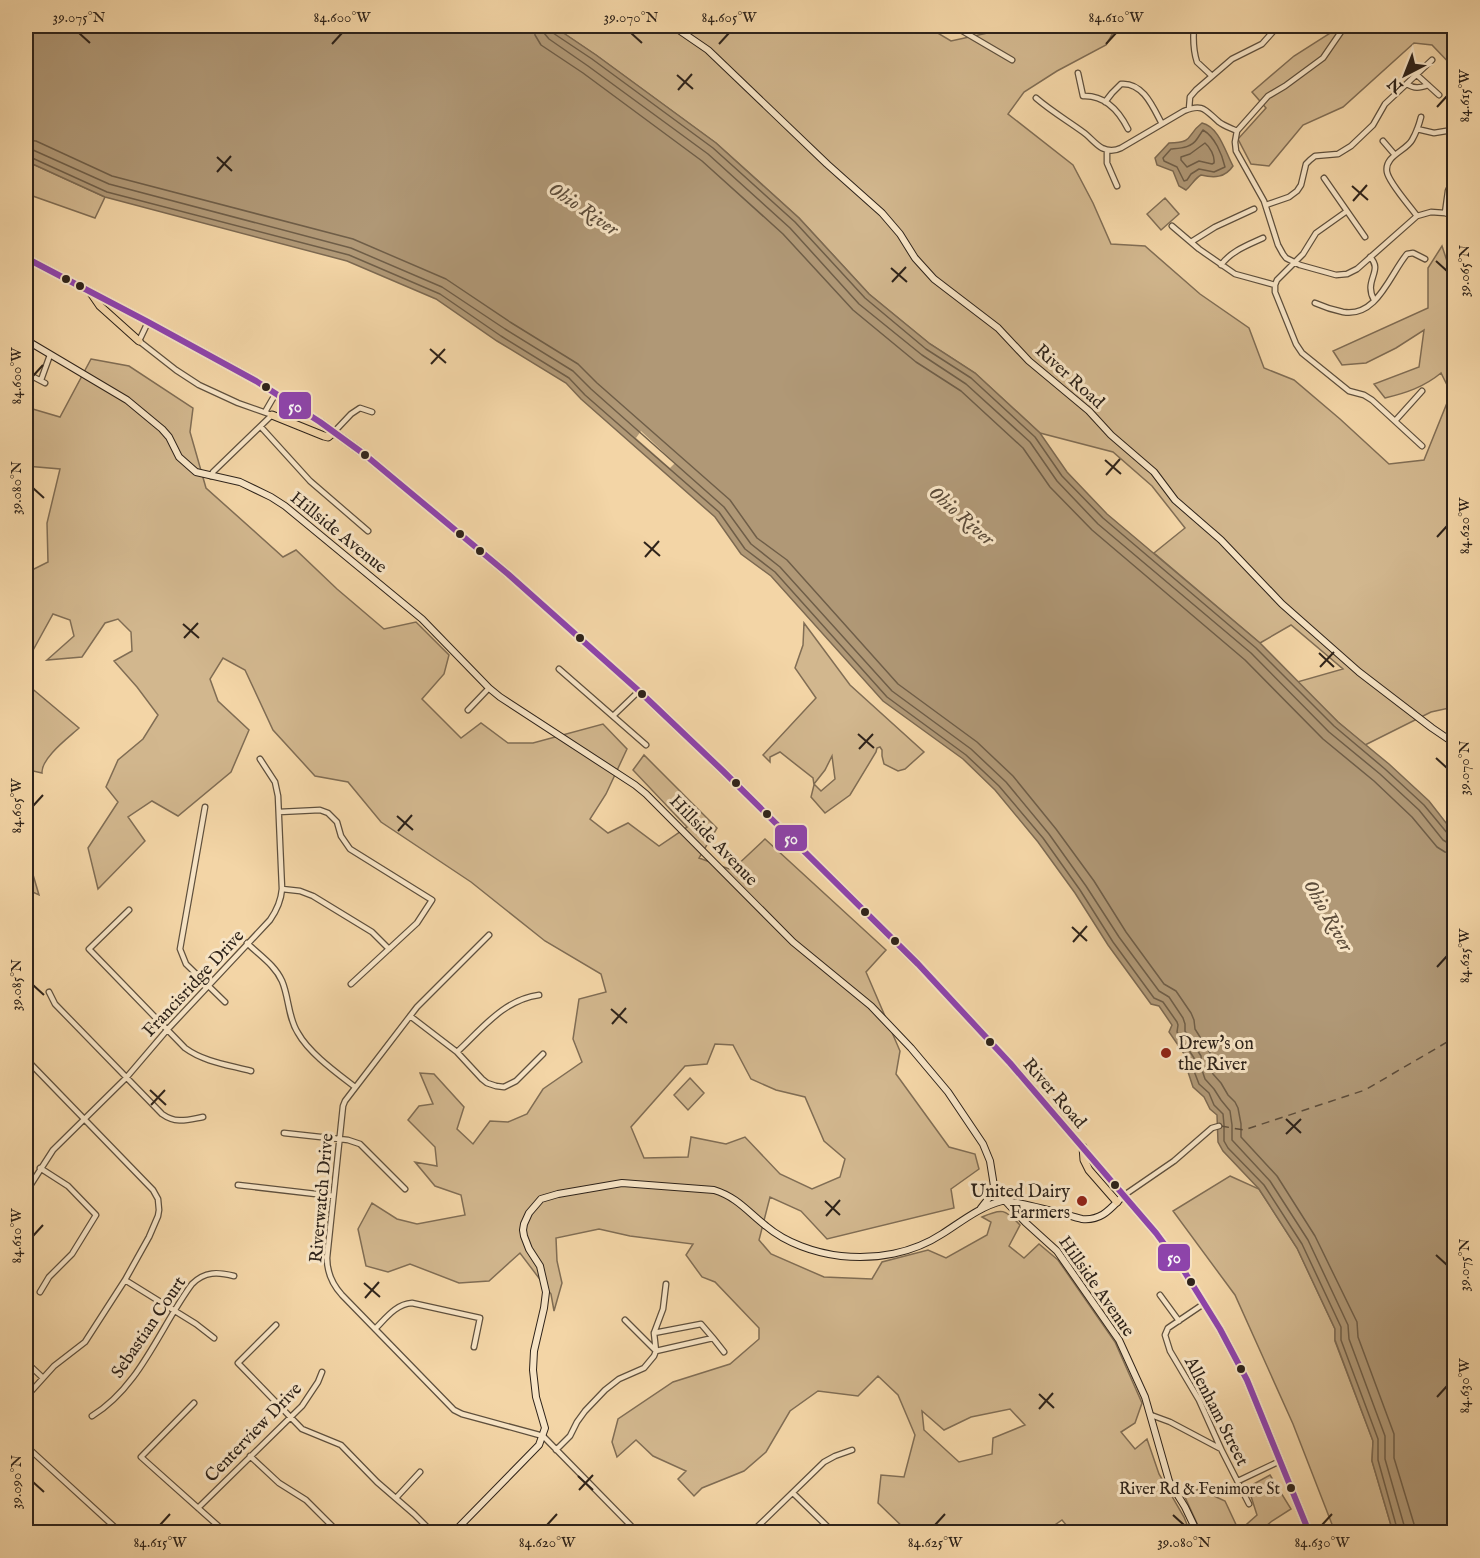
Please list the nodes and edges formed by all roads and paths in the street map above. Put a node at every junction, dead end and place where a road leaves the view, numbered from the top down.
1 (673, 26) edge
2 (954, 26) edge
3 (1194, 26) edge
4 (1277, 26) edge
5 (1345, 26) edge
6 (1012, 60) dead end
7 (1432, 60) dead end
8 (1078, 73) dead end
9 (1417, 75) junction
10 (1212, 76) junction
11 (1407, 84) junction
12 (1428, 85) junction
13 (1439, 95) dead end
14 (1036, 98) dead end
15 (1106, 102) junction
16 (1189, 109) junction
17 (1421, 117) dead end
18 (1162, 124) junction
19 (1128, 129) dead end
20 (1417, 129) junction
21 (1237, 131) junction
22 (1446, 131) dead end
23 (1383, 141) dead end
24 (1107, 150) junction
25 (1395, 155) junction
26 (1455, 177) edge
27 (1324, 178) dead end
28 (1117, 186) dead end
29 (1266, 205) junction
30 (1254, 210) dead end
31 (1347, 211) junction
32 (1444, 213) junction
33 (1417, 216) junction
34 (1455, 216) edge
35 (1172, 226) dead end
36 (1365, 237) dead end
37 (1263, 238) dead end
38 (1191, 242) junction
39 (1370, 257) junction
40 (26, 258) edge
41 (1425, 259) dead end
42 (1294, 262) junction
43 (1221, 265) junction
44 (1275, 285) junction
45 (90, 291) junction
46 (1374, 300) junction
47 (1315, 303) dead end
48 (148, 322) junction
49 (26, 340) edge
50 (139, 340) junction
51 (50, 355) junction
52 (26, 373) edge
53 (1422, 391) dead end
54 (276, 393) junction
55 (372, 412) dead end
56 (269, 414) junction
57 (1395, 421) junction
58 (261, 427) junction
59 (334, 432) junction
60 (1422, 446) dead end
61 (212, 476) junction
62 (368, 531) dead end
63 (559, 669) dead end
64 (489, 688) junction
65 (639, 691) junction
66 (468, 710) dead end
67 (614, 716) junction
68 (1455, 743) edge
69 (646, 745) dead end
70 (260, 759) dead end
71 (205, 807) dead end
72 (279, 812) junction
73 (282, 889) junction
74 (129, 910) dead end
75 (489, 935) dead end
76 (247, 944) junction
77 (389, 949) junction
78 (351, 984) dead end
79 (208, 986) junction
80 (49, 992) dead end
81 (539, 995) dead end
82 (225, 1002) dead end
83 (410, 1016) junction
84 (167, 1030) junction
85 (457, 1052) junction
86 (543, 1054) dead end
87 (26, 1059) edge
88 (251, 1071) dead end
89 (126, 1078) junction
90 (355, 1087) junction
91 (203, 1117) dead end
92 (84, 1119) junction
93 (1218, 1126) dead end
94 (284, 1133) dead end
95 (340, 1139) junction
96 (1083, 1147) junction
97 (40, 1168) junction
98 (238, 1185) dead end
99 (994, 1186) junction
100 (405, 1189) dead end
101 (26, 1192) edge
102 (333, 1196) junction
103 (1123, 1196) junction
104 (1004, 1200) junction
105 (1117, 1202) junction
106 (1025, 1205) junction
107 (978, 1210) junction
108 (1019, 1216) junction
109 (234, 1276) dead end
110 (125, 1280) junction
111 (666, 1284) dead end
112 (40, 1292) dead end
113 (1160, 1295) dead end
114 (1205, 1303) junction
115 (175, 1311) junction
116 (625, 1320) dead end
117 (1179, 1321) junction
118 (276, 1325) dead end
119 (375, 1329) junction
120 (654, 1333) junction
121 (214, 1338) dead end
122 (713, 1338) junction
123 (474, 1347) dead end
124 (656, 1350) junction
125 (724, 1352) dead end
126 (26, 1362) edge
127 (322, 1372) dead end
128 (43, 1378) junction
129 (26, 1397) edge
130 (194, 1403) dead end
131 (1151, 1415) junction
132 (92, 1416) dead end
133 (290, 1416) junction
134 (543, 1436) junction
135 (26, 1446) edge
136 (1221, 1449) junction
137 (556, 1450) junction
138 (852, 1450) dead end
139 (249, 1456) junction
140 (1280, 1461) junction
141 (420, 1472) dead end
142 (1238, 1481) junction
143 (793, 1493) junction
144 (396, 1498) junction
145 (1249, 1504) dead end
146 (198, 1508) junction
147 (334, 1528) dead end
148 (120, 1533) edge
149 (225, 1533) edge
150 (432, 1533) edge
151 (454, 1533) edge
152 (637, 1533) edge
153 (752, 1533) edge
154 (832, 1533) edge
155 (1197, 1533) edge
156 (1309, 1533) edge

1 - 68 street, River Road
2 - 6 street
3 - 10 street
4 - 10 street
5 - 21 street
7 - 9 street
8 - 15 street
9 - 11 street
9 - 12 street
10 - 16 street
11 - 12 street
11 - 29 street
12 - 13 street
14 - 24 street
15 - 18 street
15 - 19 street
16 - 18 street
16 - 21 street
17 - 20 street
18 - 24 street
20 - 22 street
20 - 25 street
21 - 29 street
23 - 25 street
24 - 28 street
25 - 33 street
26 - 32 street
27 - 31 street
29 - 42 street
30 - 38 street
31 - 36 street
31 - 42 street
32 - 33 street
32 - 34 street
33 - 39 street
35 - 38 street
37 - 43 street
38 - 43 street
39 - 42 street
39 - 46 street
40 - 45 main road, River Road
41 - 46 street
42 - 44 street
43 - 44 street
44 - 57 street
45 - 48 main road, River Road
45 - 50 main road
46 - 47 street
48 - 50 street
48 - 54 main road, River Road
49 - 51 street, Hillside Avenue
50 - 56 street
51 - 52 street
51 - 61 street, Hillside Avenue
53 - 57 street
54 - 56 street
54 - 59 main road, River Road
55 - 59 street
56 - 58 street
56 - 59 main road
57 - 60 street
58 - 61 street
58 - 62 street
59 - 65 main road, River Road
61 - 64 street, Hillside Avenue
63 - 67 street
64 - 66 street
64 - 99 street, Hillside Avenue
65 - 67 street
65 - 96 main road, River Road
67 - 69 street
70 - 72 street, Francisridge Drive
71 - 79 street
72 - 73 street, Francisridge Drive
72 - 77 street
73 - 76 street, Francisridge Drive
73 - 77 street
74 - 84 street
75 - 83 street, Riverwatch Drive
76 - 79 street, Francisridge Drive
76 - 90 street
77 - 78 street
79 - 82 street
79 - 84 street, Francisridge Drive
80 - 89 street
81 - 85 street
83 - 85 street
83 - 90 street, Riverwatch Drive
84 - 88 street
84 - 89 street, Francisridge Drive
85 - 86 street
87 - 92 street
89 - 91 street
89 - 92 street, Francisridge Drive
90 - 95 street, Riverwatch Drive
92 - 97 street, Francisridge Drive
92 - 110 street
93 - 103 street
94 - 95 street
95 - 100 street
95 - 102 street, Riverwatch Drive
96 - 103 main road, River Road
96 - 105 main road
97 - 101 street, Francisridge Drive
97 - 112 street
98 - 102 street
99 - 104 street, Hillside Avenue
99 - 107 street
102 - 119 street, Riverwatch Drive
103 - 105 street
103 - 114 main road, River Road
104 - 106 street
104 - 107 street
104 - 108 street, Hillside Avenue
105 - 106 street
106 - 108 street
107 - 134 street
108 - 131 street, Hillside Avenue
109 - 115 street, Sebastian Court
110 - 115 street
110 - 128 street
111 - 120 street
113 - 117 street
114 - 117 street
114 - 140 main road, River Road
115 - 121 street
115 - 132 street, Sebastian Court
116 - 124 street
117 - 136 street, Allenham Street
118 - 133 street
119 - 123 street
119 - 134 street, Riverwatch Drive
120 - 122 street
120 - 124 street
122 - 124 street
122 - 125 street
124 - 137 street
126 - 128 street
127 - 133 street, Centerview Drive
128 - 129 street
130 - 146 street
131 - 136 street
131 - 155 street, Hillside Avenue
133 - 139 street, Centerview Drive
133 - 144 street
134 - 137 street
134 - 151 street
135 - 148 street
136 - 142 street, Allenham Street
137 - 152 street
138 - 143 street
139 - 146 street, Centerview Drive
139 - 147 street
140 - 142 street
140 - 156 main road, River Road
141 - 144 street
142 - 145 street, Allenham Street
143 - 153 street
143 - 154 street
144 - 150 street
146 - 149 street

